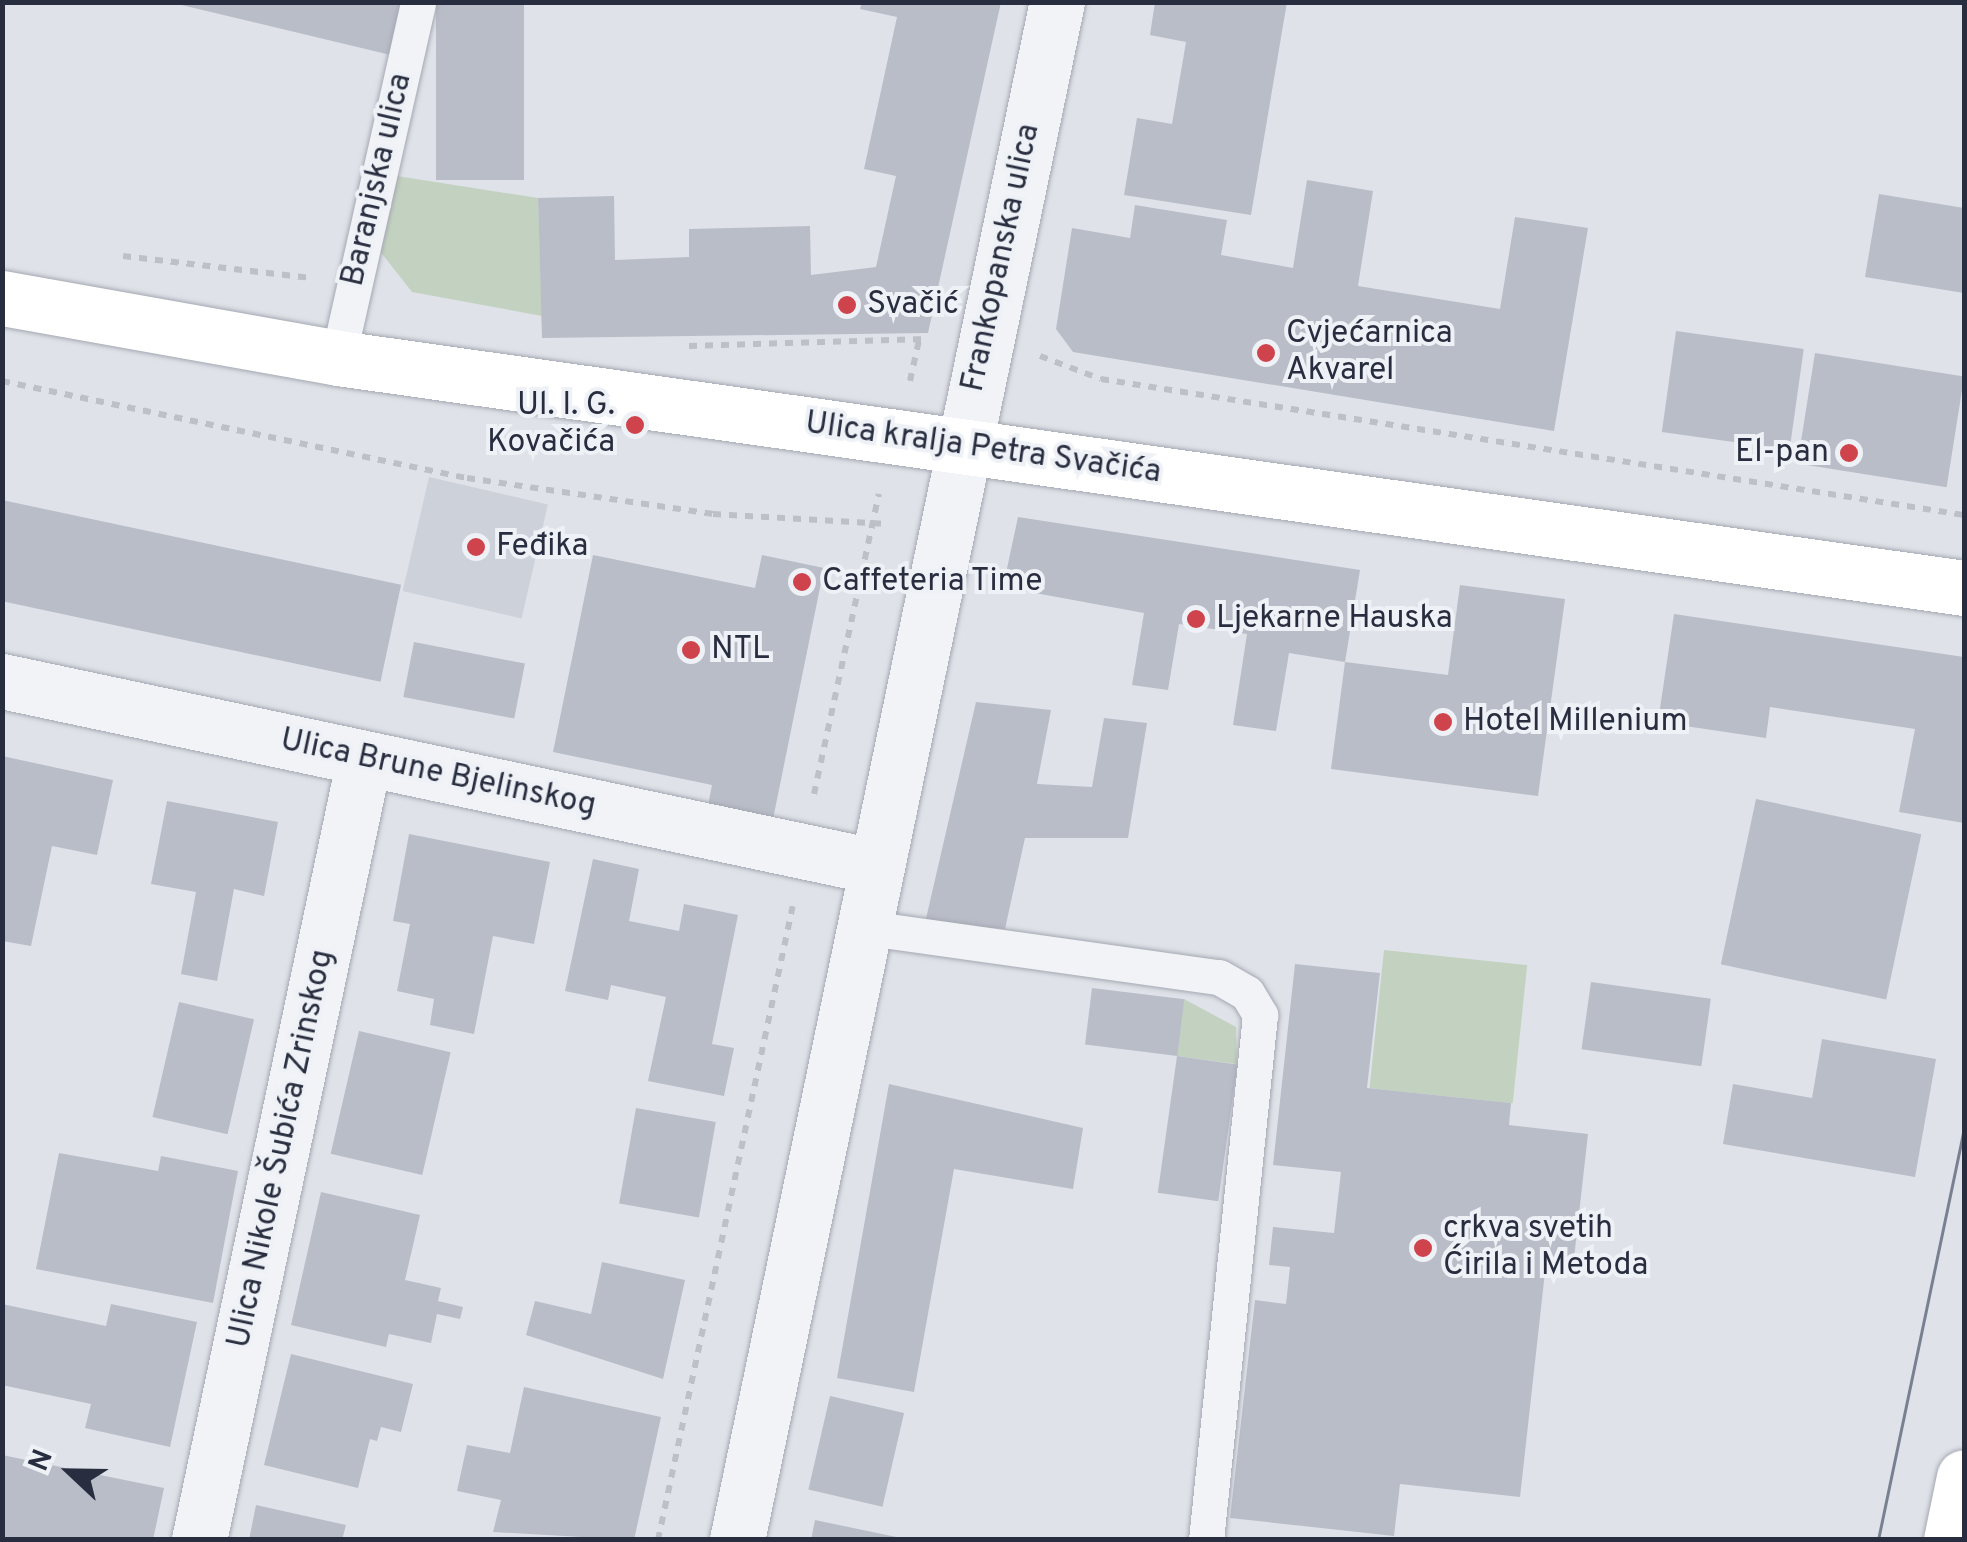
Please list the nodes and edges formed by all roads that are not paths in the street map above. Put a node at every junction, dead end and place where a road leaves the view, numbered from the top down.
1 (418, 2) edge
2 (1057, 2) edge
3 (2, 298) edge
4 (338, 358) junction
5 (963, 446) junction
6 (1964, 588) edge
7 (2, 680) edge
8 (364, 759) junction
9 (874, 866) junction
10 (862, 927) junction
11 (1964, 1477) edge
12 (199, 1540) edge
13 (737, 1540) edge
14 (1206, 1540) edge
15 (1951, 1540) edge

1 - 4 lane, Baranjska ulica
2 - 5 street, Frankopanska ulica
3 - 4 main road, Ulica kralja Petra Svačića
4 - 5 main road, Ulica kralja Petra Svačića
5 - 6 main road, Ulica kralja Petra Svačića
5 - 9 street, Frankopanska ulica
7 - 8 street, Ulica Brune Bjelinskog
8 - 9 street, Ulica Brune Bjelinskog
8 - 12 street, Ulica Nikole Šubića Zrinskog
9 - 10 street, Frankopanska ulica
10 - 13 street, Frankopanska ulica
10 - 14 lane
11 - 15 main road

